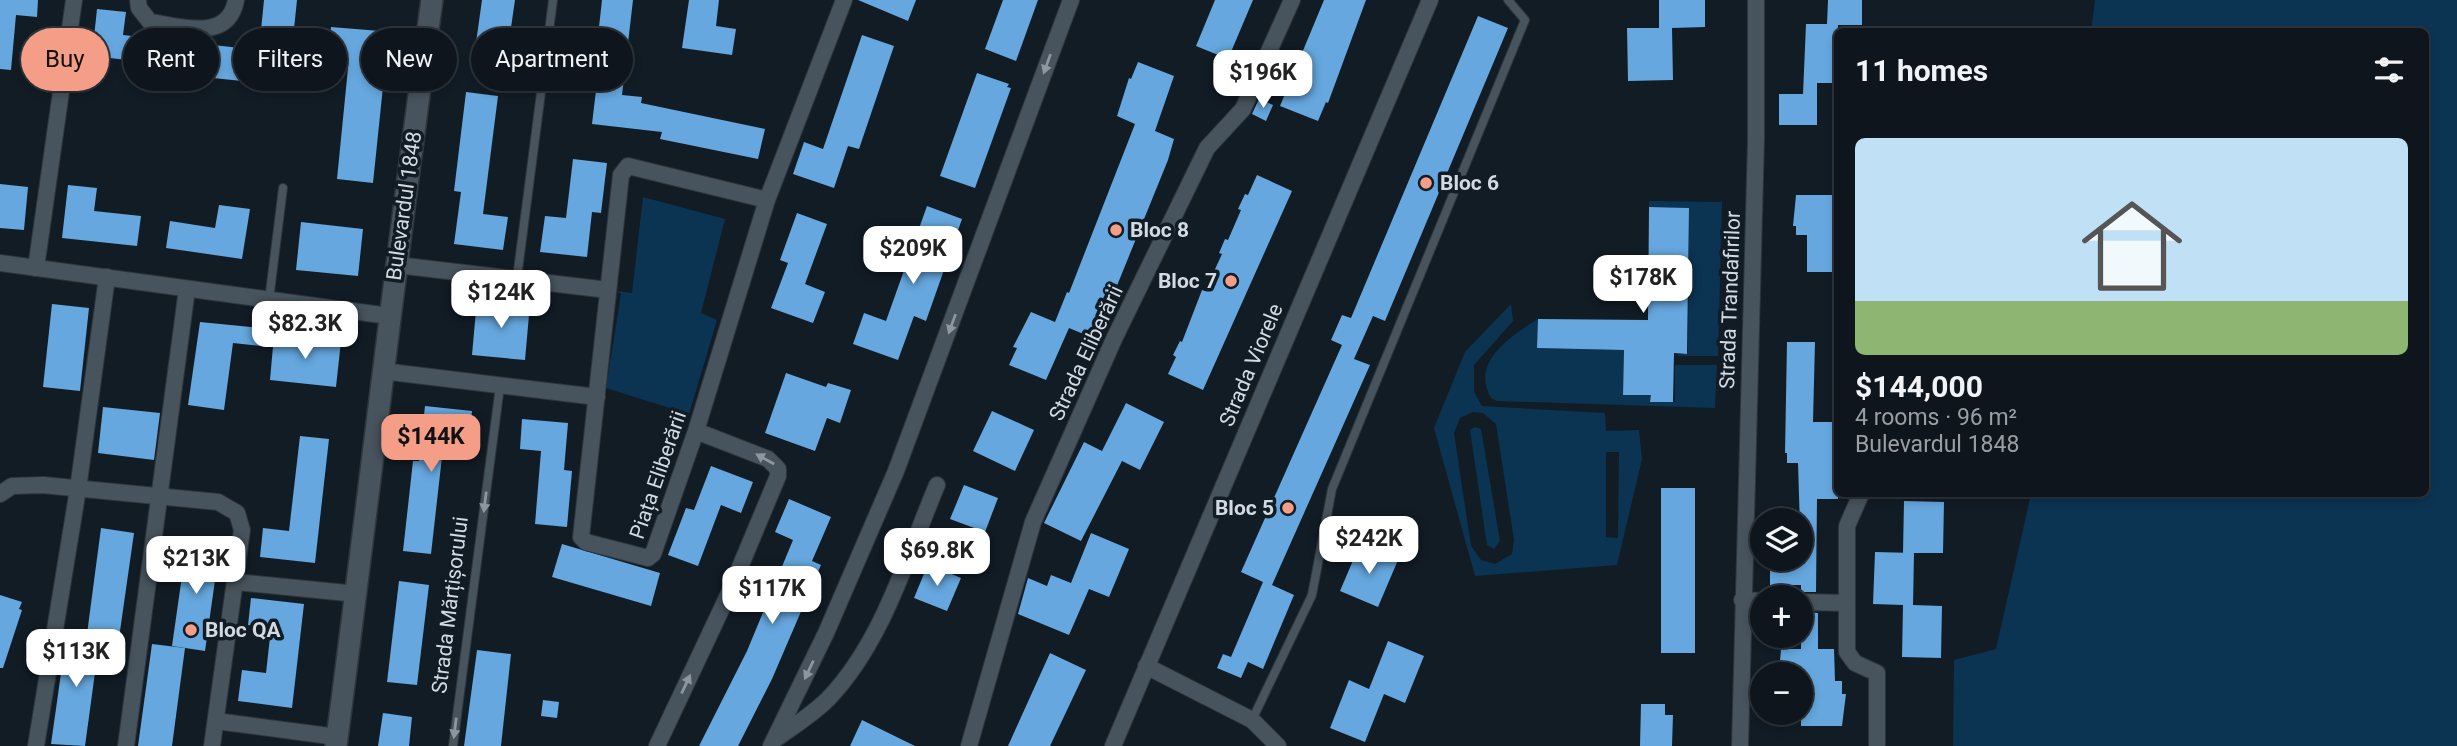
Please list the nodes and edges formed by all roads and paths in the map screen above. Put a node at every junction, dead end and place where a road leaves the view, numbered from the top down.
1 (74, 0) edge
2 (138, 0) edge
3 (236, 0) edge
4 (432, 0) edge
5 (553, 0) edge
6 (844, 0) edge
7 (1071, 0) edge
8 (1292, 0) edge
9 (1430, 0) edge
10 (1508, 0) edge
11 (1756, 0) edge
12 (283, 188) dead end
13 (767, 200) junction
14 (0, 263) edge
15 (397, 265) junction
16 (36, 268) junction
17 (107, 277) junction
18 (517, 278) junction
19 (187, 289) junction
20 (608, 289) junction
21 (269, 300) junction
22 (389, 316) junction
23 (382, 371) junction
24 (500, 386) junction
25 (597, 397) junction
26 (696, 431) junction
27 (937, 485) dead end
28 (78, 489) junction
29 (0, 494) edge
30 (161, 495) junction
31 (1860, 497) edge
32 (236, 582) junction
33 (357, 594) junction
34 (1742, 600) junction
35 (1750, 600) edge
36 (1813, 602) edge
37 (1847, 603) junction
38 (1146, 666) junction
39 (1252, 720) junction
40 (216, 721) junction
41 (337, 741) edge
42 (773, 743) edge
43 (1877, 744) dead end
44 (36, 746) edge
45 (126, 746) edge
46 (212, 746) edge
47 (453, 746) edge
48 (657, 746) edge
49 (969, 746) edge
50 (1113, 746) edge
51 (1278, 746) edge
52 (1740, 746) edge

1 - 16 street
2 - 3 street
4 - 15 street, Bulevardul 1848
5 - 18 lane
6 - 13 street, Piața Eliberării
7 -> 42 street
8 - 49 street, Strada Eliberării
9 - 38 street, Strada Viorele
10 - 39 lane
11 - 34 street, Strada Trandafirilor
12 - 21 lane
13 - 20 street, Piața Eliberării
13 - 26 street, Piața Eliberării
14 - 16 street
15 - 18 street
15 - 22 street, Bulevardul 1848
16 - 17 street
17 - 19 street
17 - 28 street
18 - 20 street
19 - 21 street
19 - 30 street
20 - 25 street, Piața Eliberării
21 - 22 street
22 - 23 street, Bulevardul 1848
23 - 24 street
23 - 33 street, Bulevardul 1848
24 - 25 street
24 -> 47 lane, Strada Mărțișorului
25 - 26 street, Piața Eliberării
48 -> 26 street
27 - 42 street
28 - 29 street
28 - 30 street
28 - 44 street
30 - 32 street
30 - 45 street
31 - 37 street
32 - 33 street
32 - 40 street
33 - 41 street, Bulevardul 1848
34 - 35 street
34 - 52 street, Strada Trandafirilor
36 - 37 street
37 - 43 street
38 - 39 street
38 - 50 street, Strada Viorele
39 - 51 street
40 - 41 street
40 - 46 street

